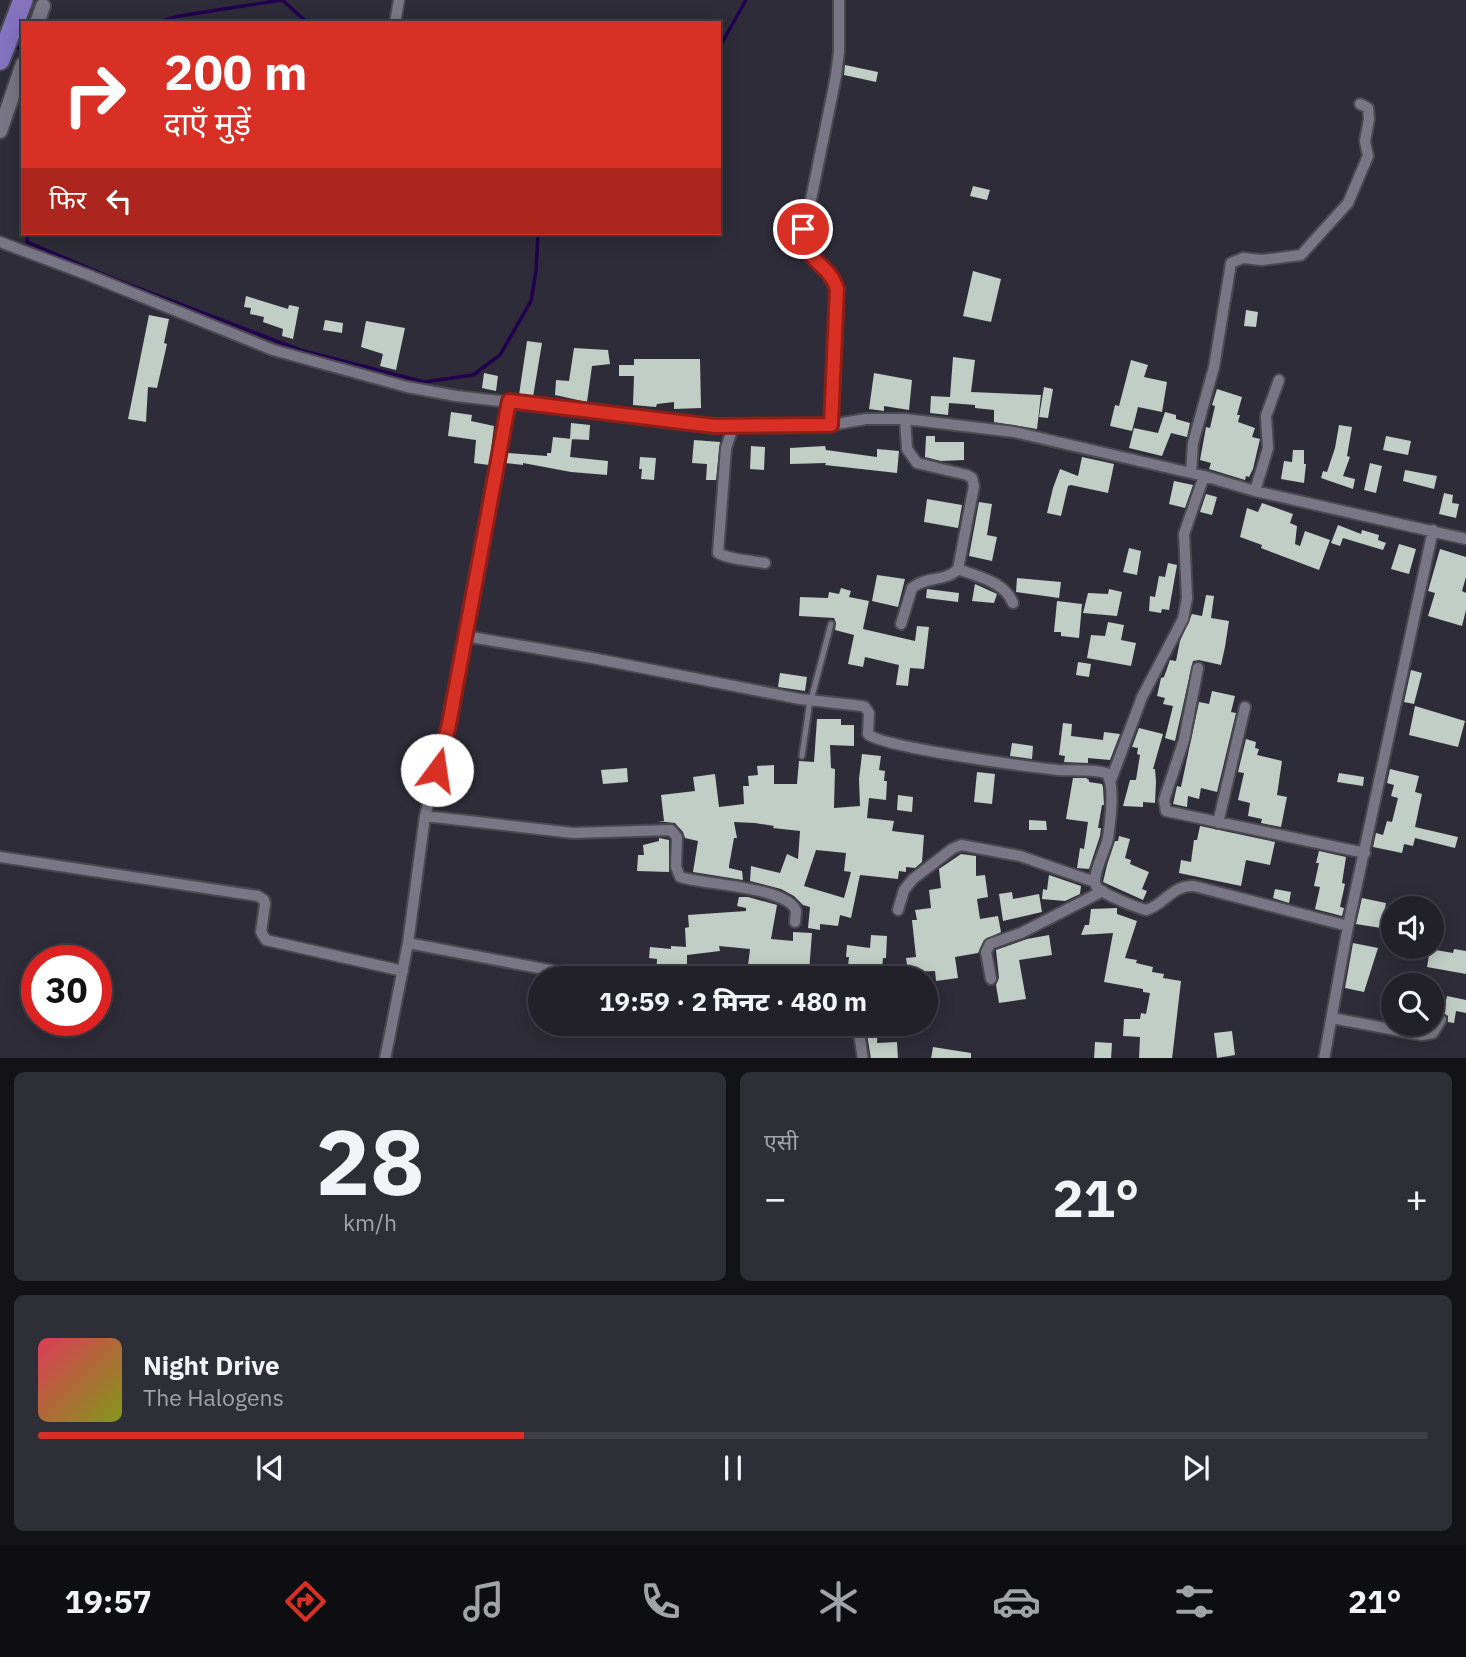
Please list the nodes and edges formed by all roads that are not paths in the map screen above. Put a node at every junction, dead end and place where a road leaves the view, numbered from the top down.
1 (23, 0) edge
2 (399, 0) edge
3 (839, 0) edge
4 (44, 3) edge
5 (38, 21) edge
6 (395, 21) edge
7 (0, 60) edge
8 (21, 70) edge
9 (1360, 104) dead end
10 (0, 131) edge
11 (0, 242) edge
12 (1279, 380) dead end
13 (509, 401) junction
14 (905, 419) junction
15 (831, 425) junction
16 (733, 428) junction
17 (1191, 473) junction
18 (1204, 476) junction
19 (1255, 491) junction
20 (1433, 530) junction
21 (1466, 539) edge
22 (765, 563) dead end
23 (958, 569) junction
24 (1013, 603) dead end
25 (831, 624) dead end
26 (901, 624) dead end
27 (465, 636) junction
28 (1198, 667) dead end
29 (811, 700) junction
30 (1245, 707) dead end
31 (802, 756) dead end
32 (1111, 779) junction
33 (425, 816) junction
34 (1218, 823) junction
35 (1365, 853) junction
36 (0, 857) edge
37 (1095, 882) junction
38 (1103, 891) junction
39 (898, 910) dead end
40 (795, 922) dead end
41 (1349, 926) junction
42 (408, 943) junction
43 (528, 966) edge
44 (403, 971) junction
45 (991, 979) dead end
46 (1332, 1018) junction
47 (1381, 1027) edge
48 (859, 1036) edge
49 (385, 1058) edge
50 (863, 1058) edge
51 (1324, 1058) edge

1 - 7 highway
2 - 6 street
3 - 15 street
4 - 5 street
8 - 10 street
9 - 17 street
11 - 13 street
12 - 19 street
13 - 16 street
13 - 27 street
14 - 15 street
14 - 17 street
14 - 23 street
15 - 16 street
16 - 22 street
17 - 18 street
18 - 19 street
18 - 32 street
19 - 20 street
20 - 21 street
20 - 35 street
23 - 24 street
23 - 26 street
25 - 29 lane
27 - 29 street
27 - 33 street
28 - 34 street
29 - 31 lane
29 - 32 street
30 - 34 street
32 - 37 street
33 - 40 street
33 - 42 street
34 - 35 street
35 - 41 street
36 - 44 street
37 - 38 street
37 - 39 street
38 - 41 street
38 - 45 street
41 - 46 street
42 - 43 street
42 - 44 street
44 - 49 street
46 - 47 street
46 - 51 street
48 - 50 street

